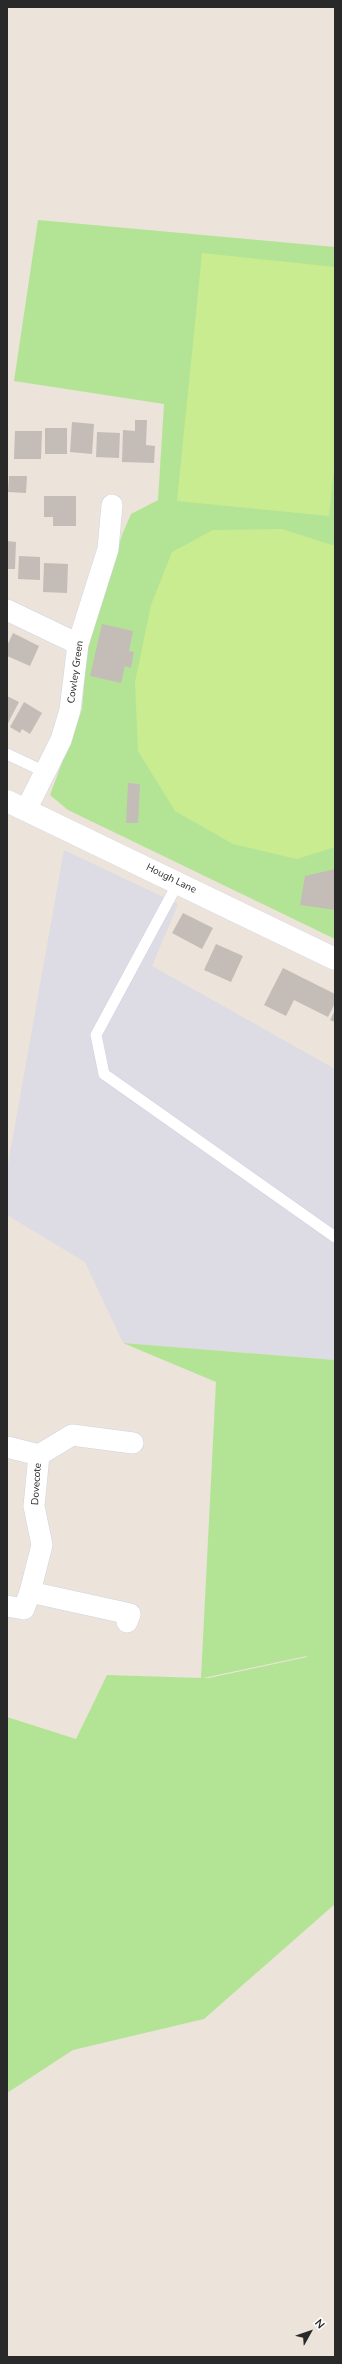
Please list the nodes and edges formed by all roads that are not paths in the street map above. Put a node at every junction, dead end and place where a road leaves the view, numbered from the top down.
1 (112, 505) dead end
2 (7, 610) edge
3 (78, 644) junction
4 (7, 754) edge
5 (45, 772) junction
6 (17, 805) edge
7 (178, 883) junction
8 (335, 958) edge
9 (335, 1237) edge
10 (133, 1443) dead end
11 (7, 1447) edge
12 (39, 1455) junction
13 (30, 1592) junction
14 (7, 1606) edge
15 (127, 1622) dead end

1 - 3 street, Cowley Green
2 - 3 street
3 - 5 street, Cowley Green
4 - 5 lane
5 - 6 street, Cowley Green
6 - 7 main road, Hough Lane
7 - 8 main road, Hough Lane
7 - 9 lane
10 - 12 street
11 - 12 street, Dovecote
12 - 13 street, Dovecote
13 - 14 street, Dovecote
13 - 15 street

